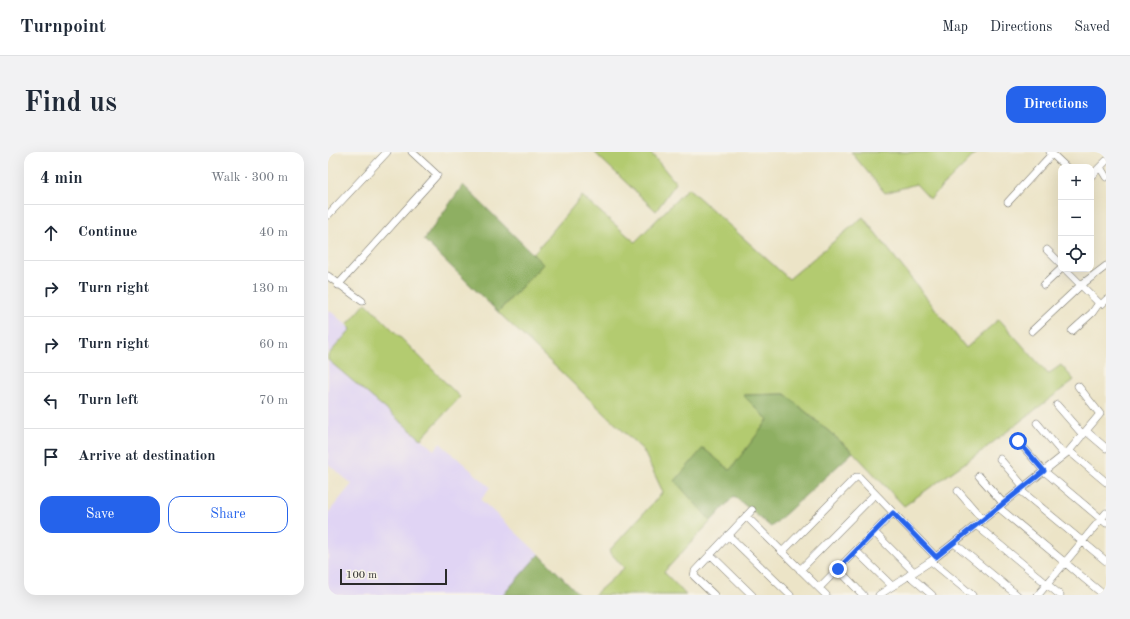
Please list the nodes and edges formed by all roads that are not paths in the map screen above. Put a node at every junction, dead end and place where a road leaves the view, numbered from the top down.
1 (387, 152) edge
2 (412, 152) edge
3 (1051, 153) edge
4 (1106, 160) edge
5 (1063, 164) edge
6 (1100, 167) junction
7 (1094, 173) edge
8 (1106, 177) edge
9 (1008, 202) dead end
10 (328, 215) edge
11 (1047, 250) dead end
12 (1058, 261) edge
13 (1106, 266) edge
14 (1058, 272) edge
15 (1068, 272) edge
16 (328, 276) edge
17 (338, 285) junction
18 (1044, 285) dead end
19 (1081, 285) junction
20 (1106, 300) edge
21 (362, 301) dead end
22 (1099, 303) junction
23 (1032, 331) dead end
24 (1072, 331) dead end
25 (1078, 386) dead end
26 (1057, 405) dead end
27 (1037, 423) dead end
28 (1084, 433) junction
29 (1018, 441) dead end
30 (1106, 448) edge
31 (1067, 453) junction
32 (1000, 459) dead end
33 (1044, 471) junction
34 (979, 476) dead end
35 (1106, 482) edge
36 (1022, 488) junction
37 (958, 491) dead end
38 (875, 494) junction
39 (1001, 505) junction
40 (752, 510) dead end
41 (893, 513) junction
42 (746, 516) junction
43 (1104, 519) edge
44 (983, 520) junction
45 (976, 525) junction
46 (874, 532) junction
47 (728, 535) junction
48 (954, 542) junction
49 (1083, 542) junction
50 (856, 551) junction
51 (782, 552) junction
52 (710, 554) junction
53 (933, 559) junction
54 (1106, 561) edge
55 (1065, 563) junction
56 (838, 569) junction
57 (800, 570) junction
58 (911, 574) junction
59 (1047, 584) junction
60 (892, 586) junction
61 (819, 588) junction
62 (884, 594) edge
63 (714, 595) edge
64 (752, 595) edge
65 (790, 595) edge
66 (826, 595) edge
67 (863, 595) edge
68 (932, 595) edge
69 (972, 595) edge
70 (1016, 595) edge
71 (1038, 595) edge
72 (1060, 595) edge
73 (1104, 595) edge

1 - 10 street
2 - 17 street
3 - 5 street
3 - 9 street
4 - 6 street
6 - 7 street
6 - 8 street
11 - 12 street
13 - 19 street
14 - 18 street
15 - 19 street
16 - 17 street
17 - 21 street
19 - 22 street
19 - 23 street
20 - 22 street
22 - 24 street
25 - 28 street
26 - 28 street
27 - 31 street
28 - 30 street
28 - 31 street
29 - 33 street
31 - 33 street
31 - 35 street
32 - 36 street
33 - 36 street
33 - 43 street
34 - 39 street
36 - 39 street
36 - 49 street
37 - 44 street
38 - 41 street
38 - 51 street
38 - 57 street
39 - 44 street
39 - 55 street
40 - 42 street
41 - 46 street
41 - 53 street
42 - 47 street
42 - 51 street
43 - 49 street
44 - 45 street
45 - 48 street
45 - 59 street
46 - 50 street
46 - 58 street
47 - 52 street
47 - 65 street
48 - 53 street
48 - 70 street
49 - 54 street
49 - 55 street
50 - 56 street
50 - 60 street
51 - 57 street
52 - 63 street
52 - 64 street
53 - 58 street
53 - 69 street
55 - 59 street
55 - 73 street
56 - 61 street
56 - 67 street
57 - 61 street
58 - 60 street
58 - 68 street
59 - 71 street
59 - 72 street
60 - 62 street
61 - 66 street

